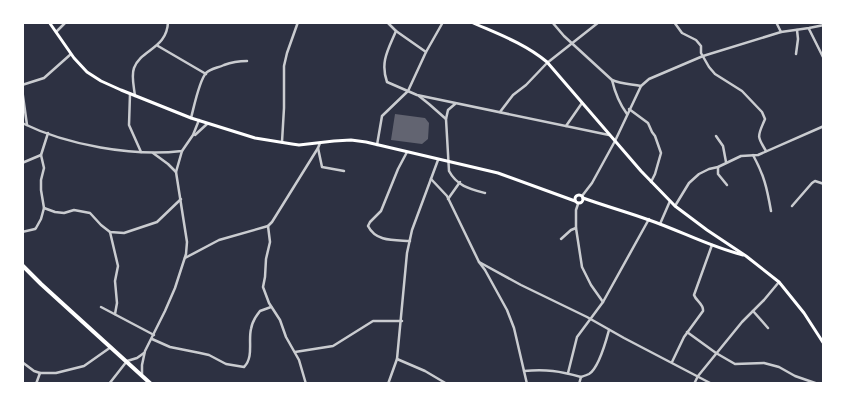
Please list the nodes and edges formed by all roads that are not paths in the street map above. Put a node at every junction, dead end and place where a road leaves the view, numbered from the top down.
1 (49, 22) edge
2 (66, 22) edge
3 (168, 22) edge
4 (298, 22) edge
5 (387, 22) edge
6 (443, 22) edge
7 (471, 22) edge
8 (552, 22) edge
9 (600, 22) edge
10 (674, 22) edge
11 (776, 22) edge
12 (824, 25) edge
13 (809, 28) junction
14 (797, 30) junction
15 (396, 31) junction
16 (56, 32) junction
17 (781, 32) junction
18 (572, 44) junction
19 (158, 46) junction
20 (426, 52) junction
21 (71, 54) junction
22 (796, 54) dead end
23 (703, 56) junction
24 (824, 59) edge
25 (247, 61) dead end
26 (546, 63) junction
27 (206, 74) junction
28 (612, 80) junction
29 (22, 85) edge
30 (641, 86) junction
31 (22, 89) edge
32 (408, 92) junction
33 (130, 94) junction
34 (417, 95) junction
35 (135, 96) junction
36 (457, 104) junction
37 (582, 104) junction
38 (629, 109) junction
39 (500, 112) junction
40 (627, 114) junction
41 (191, 118) junction
42 (446, 119) junction
43 (199, 120) junction
44 (22, 123) edge
45 (207, 124) junction
46 (27, 125) junction
47 (566, 126) junction
48 (824, 126) edge
49 (48, 133) junction
50 (610, 135) junction
51 (194, 136) junction
52 (716, 136) dead end
53 (615, 141) junction
54 (282, 142) junction
55 (320, 142) junction
56 (377, 145) junction
57 (318, 148) junction
58 (182, 151) junction
59 (766, 151) junction
60 (141, 152) junction
61 (407, 152) junction
62 (153, 153) junction
63 (41, 154) junction
64 (753, 155) junction
65 (438, 160) junction
66 (448, 162) junction
67 (726, 162) junction
68 (22, 163) edge
69 (718, 167) junction
70 (344, 171) dead end
71 (176, 172) junction
72 (431, 179) junction
73 (460, 182) junction
74 (651, 182) junction
75 (824, 184) edge
76 (727, 185) dead end
77 (485, 193) dead end
78 (180, 199) junction
79 (448, 199) junction
80 (579, 200) junction
81 (670, 201) junction
82 (675, 206) junction
83 (792, 206) dead end
84 (44, 208) junction
85 (771, 210) dead end
86 (649, 220) junction
87 (660, 224) junction
88 (268, 226) junction
89 (576, 228) junction
90 (22, 232) edge
91 (110, 232) junction
92 (561, 239) dead end
93 (410, 241) junction
94 (712, 245) junction
95 (746, 256) junction
96 (186, 258) junction
97 (479, 262) junction
98 (22, 265) edge
99 (779, 282) junction
100 (603, 302) junction
101 (101, 307) dead end
102 (271, 307) junction
103 (753, 311) junction
104 (115, 314) junction
105 (591, 319) junction
106 (402, 321) junction
107 (768, 328) dead end
108 (610, 330) junction
109 (687, 332) junction
110 (154, 335) junction
111 (152, 339) junction
112 (824, 344) edge
113 (111, 347) junction
114 (145, 351) junction
115 (295, 352) junction
116 (716, 353) junction
117 (397, 359) junction
118 (127, 361) junction
119 (672, 362) junction
120 (23, 363) edge
121 (524, 371) junction
122 (40, 373) junction
123 (568, 373) junction
124 (142, 374) junction
125 (698, 376) junction
126 (581, 377) junction
127 (36, 384) edge
128 (109, 384) edge
129 (151, 384) edge
130 (306, 384) edge
131 (388, 384) edge
132 (446, 384) edge
133 (527, 384) edge
134 (579, 384) edge
135 (694, 384) edge
136 (712, 384) edge
137 (818, 384) edge

1 - 16 main road
2 - 16 street
3 - 19 street
4 - 54 street
5 - 15 street
6 - 20 street
7 - 26 main road
8 - 18 street
9 - 18 street
10 - 23 street
11 - 17 street
12 - 13 street
13 - 14 street
13 - 24 street
14 - 17 street
14 - 22 street
15 - 20 street
15 - 32 street
16 - 21 main road
17 - 23 street
18 - 26 street
18 - 28 street
19 - 27 street
19 - 35 street
20 - 32 street
21 - 29 street
21 - 33 main road
23 - 30 street
23 - 59 street
25 - 27 street
26 - 37 main road
26 - 39 street
27 - 41 street
28 - 30 street
28 - 40 street
30 - 38 street
31 - 46 street
32 - 34 street
32 - 56 street
33 - 35 main road
33 - 60 street
34 - 36 street
34 - 42 street
35 - 41 main road
36 - 39 street
36 - 42 street
37 - 47 street
37 - 50 main road
38 - 40 street
38 - 74 street
39 - 47 street
40 - 53 street
41 - 43 main road
42 - 66 street
43 - 45 main road
43 - 51 street
44 - 46 street
45 - 51 street
45 - 54 main road
46 - 49 street
47 - 50 street
48 - 59 street
49 - 60 street
49 - 63 street
50 - 53 main road
51 - 58 street
52 - 67 street
53 - 74 main road
53 - 80 street
54 - 55 main road
55 - 56 main road
55 - 57 street
56 - 61 main road
57 - 70 street
57 - 88 street
58 - 62 street
58 - 71 street
59 - 64 street
60 - 62 street
61 - 65 main road
61 - 93 street
62 - 71 street
63 - 68 street
63 - 84 street
64 - 67 street
64 - 85 street
65 - 66 main road
65 - 72 street
66 - 73 street
66 - 80 main road
67 - 69 street
69 - 76 street
69 - 82 street
71 - 78 street
72 - 79 street
72 - 93 street
73 - 77 street
73 - 79 street
74 - 81 main road
75 - 83 street
78 - 91 street
78 - 96 street
79 - 97 street
80 - 86 main road
80 - 89 street
81 - 82 main road
81 - 87 street
82 - 95 main road
84 - 90 street
84 - 91 street
86 - 87 main road
86 - 100 street
87 - 94 main road
88 - 96 street
88 - 102 street
89 - 92 street
89 - 100 street
91 - 104 street
93 - 106 street
94 - 95 main road
94 - 109 street
95 - 99 main road
96 - 110 street
97 - 105 street
97 - 121 street
98 - 113 main road
99 - 103 street
99 - 112 main road
100 - 105 street
101 - 104 street
102 - 111 street
102 - 115 street
103 - 107 street
103 - 116 street
104 - 110 street
105 - 108 street
105 - 123 street
106 - 115 street
106 - 117 street
108 - 119 street
108 - 126 street
109 - 116 street
109 - 119 street
110 - 111 street
111 - 114 street
113 - 118 main road
113 - 122 street
114 - 118 street
114 - 124 street
115 - 130 street
116 - 125 street
116 - 137 street
117 - 131 street
117 - 132 street
118 - 124 main road
118 - 128 street
119 - 125 street
120 - 122 street
121 - 123 street
121 - 133 street
122 - 127 street
123 - 126 street
124 - 129 main road
125 - 135 street
125 - 136 street
126 - 134 street

